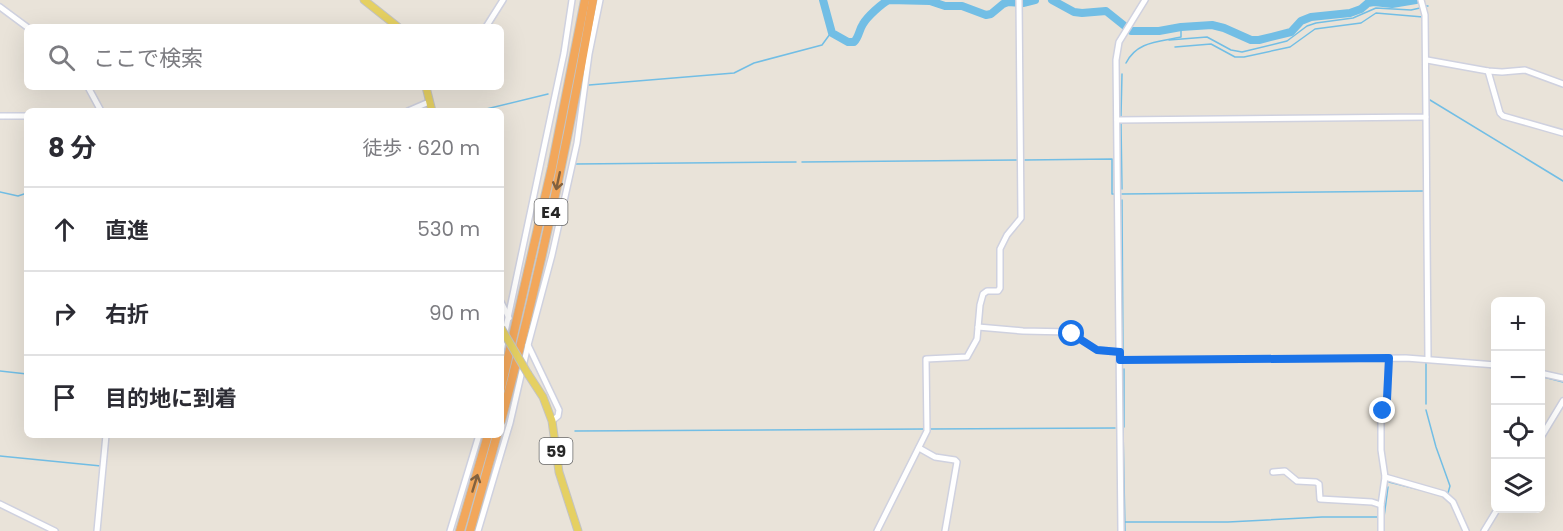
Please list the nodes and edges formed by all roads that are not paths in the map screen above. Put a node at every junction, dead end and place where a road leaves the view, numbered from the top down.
1 (364, 0) edge
2 (503, 0) edge
3 (572, 0) edge
4 (585, 0) edge
5 (593, 0) edge
6 (600, 0) edge
7 (1145, 0) edge
8 (1421, 1) edge
9 (1019, 3) edge
10 (0, 7) edge
11 (394, 24) edge
12 (488, 24) edge
13 (24, 25) edge
14 (1427, 60) junction
15 (1488, 71) junction
16 (1563, 84) edge
17 (90, 90) edge
18 (427, 90) edge
19 (431, 107) edge
20 (99, 108) edge
21 (0, 116) edge
22 (24, 116) edge
23 (1426, 117) junction
24 (1117, 120) junction
25 (1563, 133) edge
26 (504, 308) edge
27 (509, 318) junction
28 (978, 327) junction
29 (504, 333) edge
30 (504, 339) edge
31 (528, 345) junction
32 (1120, 352) junction
33 (1389, 358) junction
34 (1428, 358) junction
35 (1120, 360) junction
36 (1491, 364) edge
37 (1545, 374) edge
38 (504, 375) edge
39 (1563, 378) edge
40 (1563, 401) edge
41 (504, 410) edge
42 (552, 421) junction
43 (1545, 431) edge
44 (106, 438) edge
45 (478, 438) edge
46 (487, 438) edge
47 (496, 438) edge
48 (919, 448) junction
49 (1273, 472) dead end
50 (1385, 477) junction
51 (0, 504) edge
52 (1381, 505) junction
53 (1495, 513) edge
54 (55, 531) edge
55 (96, 531) edge
56 (452, 531) edge
57 (460, 531) edge
58 (470, 531) edge
59 (480, 531) edge
60 (578, 531) edge
61 (877, 531) edge
62 (945, 531) edge
63 (1121, 531) edge
64 (1381, 531) edge
65 (1466, 531) edge
66 (1484, 531) edge

1 - 11 main road
2 - 12 street
3 - 27 street
4 - 38 highway, E4
5 -> 41 highway, E4
6 - 31 street
7 - 24 street
8 - 14 street
9 - 28 street
10 - 13 street
14 - 15 street
14 - 23 street
15 - 16 street
15 - 25 street
17 - 20 street
18 - 19 main road
21 - 22 street
23 - 24 street
23 - 34 street
24 - 32 street
26 - 27 street
27 - 30 street
28 - 32 street
28 - 48 street
29 - 42 main road, 59, bridge
31 - 42 street
31 - 59 street
32 - 35 street
33 - 34 street
33 - 35 street
33 - 50 street
34 - 36 street
35 - 63 street
37 - 39 street
40 - 43 street
42 - 60 main road, 59
44 - 55 street
45 - 56 street
57 -> 46 highway
47 - 58 highway
48 - 61 street
48 - 62 street
49 - 52 street
50 - 52 street
50 - 65 street
51 - 54 street
52 - 64 street
53 - 66 street

